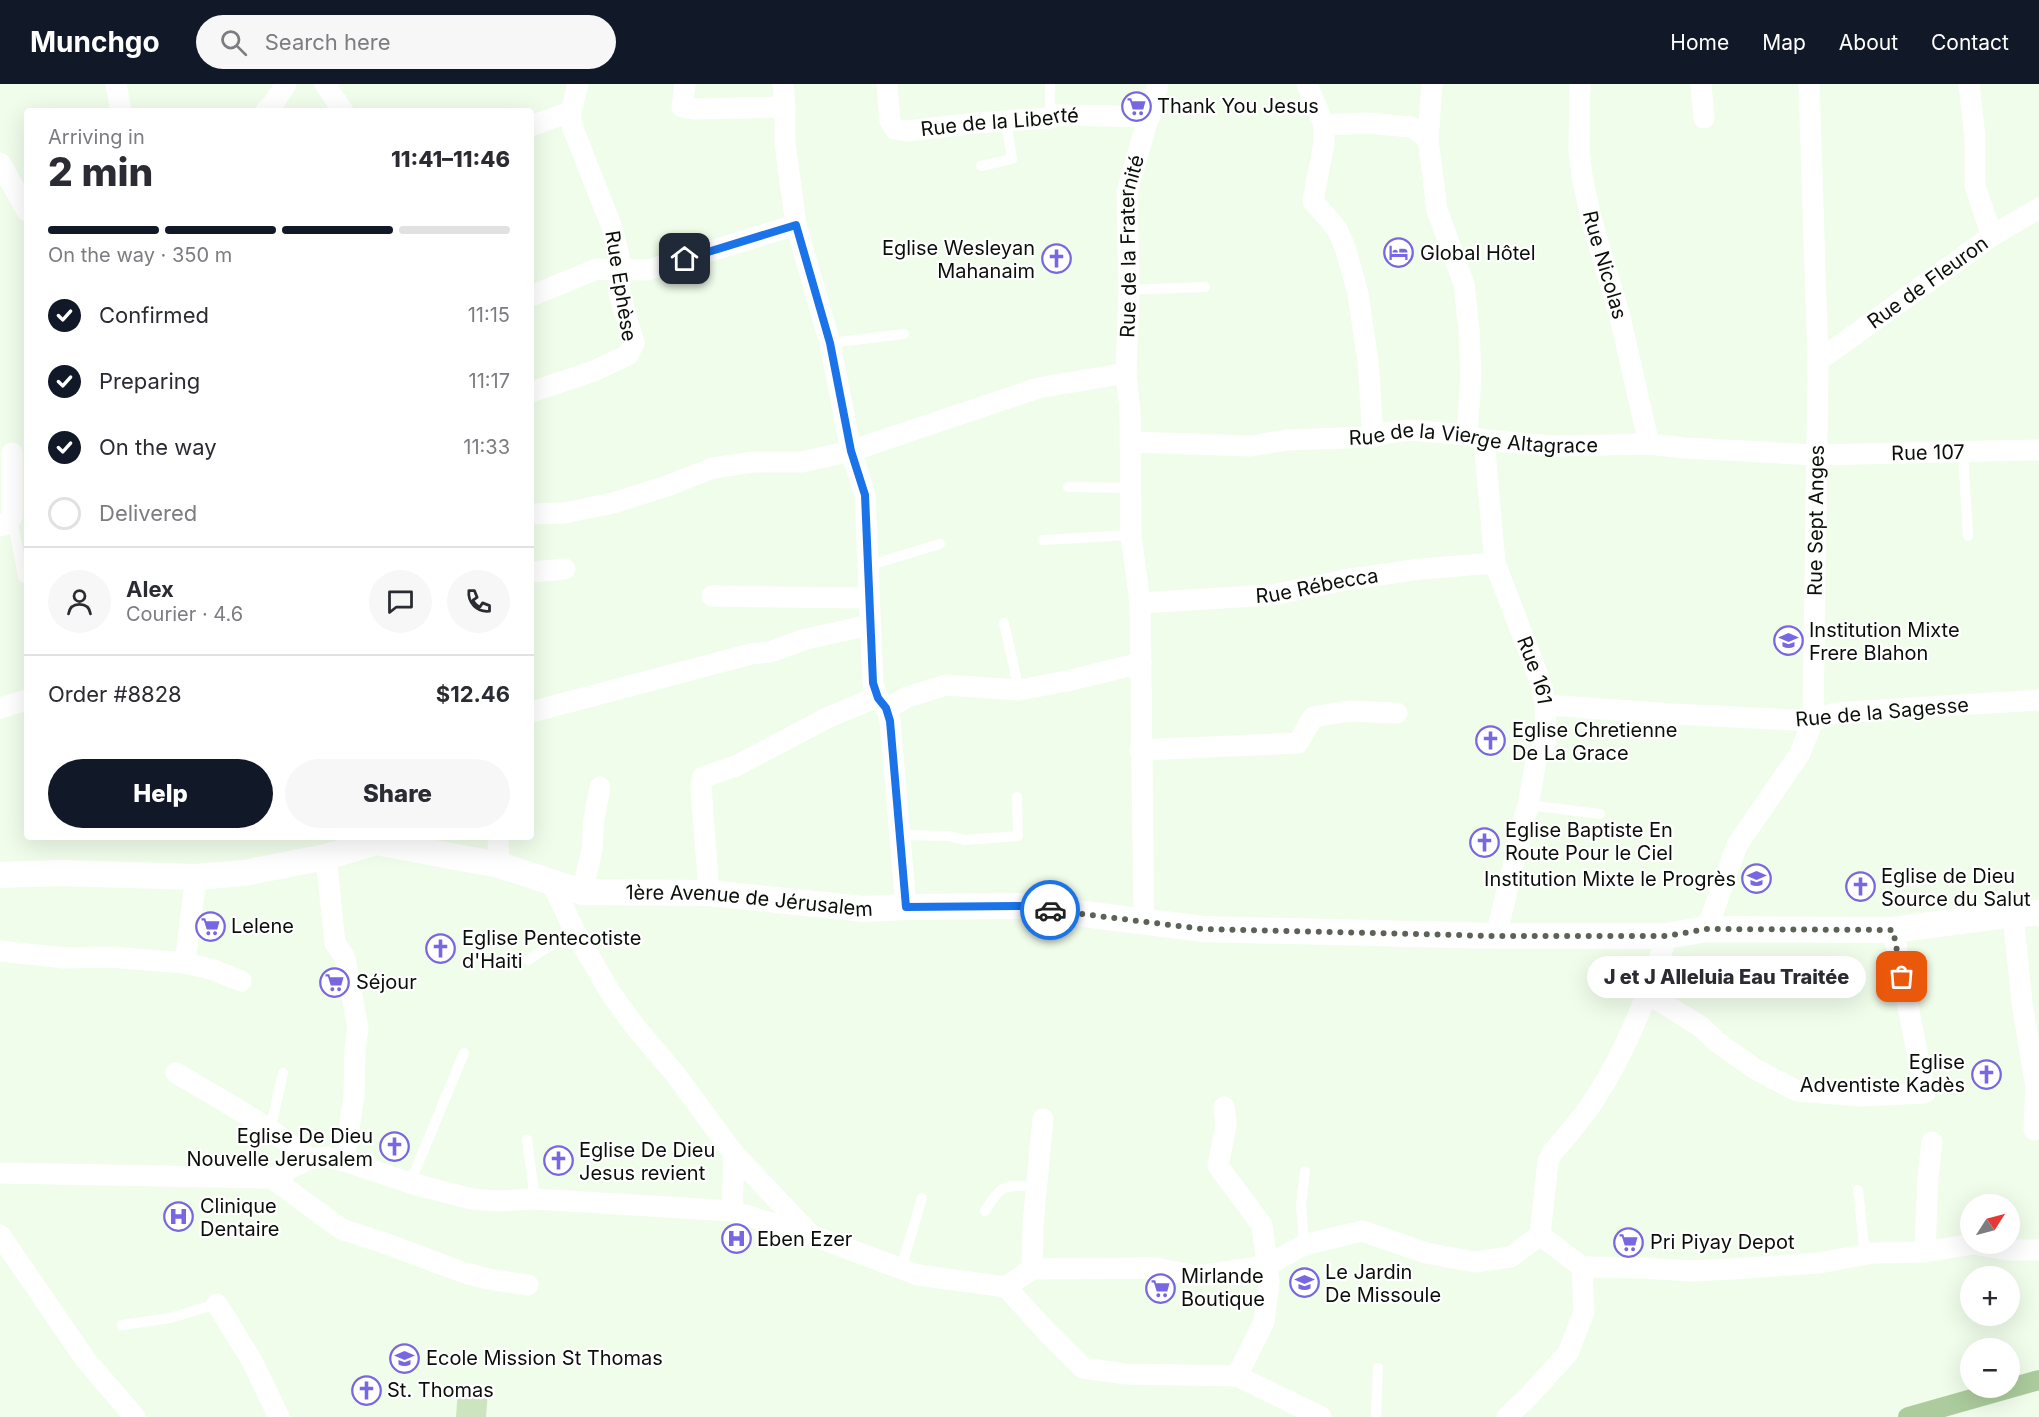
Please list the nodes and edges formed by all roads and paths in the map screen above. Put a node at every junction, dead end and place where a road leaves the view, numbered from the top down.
1 (116, 84) edge
2 (286, 84) edge
3 (325, 84) edge
4 (578, 84) edge
5 (685, 84) edge
6 (783, 84) edge
7 (887, 84) edge
8 (1050, 84) edge
9 (1158, 84) edge
10 (1307, 84) edge
11 (1432, 84) edge
12 (1580, 84) edge
13 (1701, 84) edge
14 (1809, 84) edge
15 (1969, 84) edge
16 (785, 107) junction
17 (120, 108) edge
18 (269, 108) edge
19 (342, 108) edge
20 (570, 115) junction
21 (1150, 117) junction
22 (1050, 118) junction
23 (1704, 118) dead end
24 (1006, 121) junction
25 (534, 125) edge
26 (1324, 125) junction
27 (1428, 139) junction
28 (0, 163) edge
29 (981, 166) dead end
30 (5, 183) edge
31 (24, 207) edge
32 (2039, 208) edge
33 (796, 225) junction
34 (1992, 236) junction
35 (622, 270) junction
36 (1205, 287) dead end
37 (1129, 290) junction
38 (534, 295) edge
39 (904, 334) dead end
40 (830, 343) junction
41 (1818, 361) junction
42 (1126, 373) junction
43 (534, 391) edge
44 (1373, 437) junction
45 (1476, 437) junction
46 (1130, 441) junction
47 (1649, 444) junction
48 (2039, 450) edge
49 (851, 451) junction
50 (13, 452) edge
51 (1963, 452) junction
52 (1816, 456) junction
53 (1068, 487) dead end
54 (1131, 488) junction
55 (534, 514) edge
56 (6, 521) edge
57 (1131, 535) junction
58 (1968, 536) dead end
59 (1043, 540) dead end
60 (940, 544) dead end
61 (1495, 563) junction
62 (867, 566) junction
63 (565, 569) dead end
64 (534, 572) edge
65 (24, 577) edge
66 (712, 596) dead end
67 (868, 598) junction
68 (1140, 603) junction
69 (1004, 624) dead end
70 (870, 625) junction
71 (1141, 663) junction
72 (1019, 690) junction
73 (2039, 700) edge
74 (24, 701) edge
75 (882, 703) junction
76 (1545, 705) junction
77 (0, 708) edge
78 (534, 711) edge
79 (1396, 713) dead end
80 (1813, 721) junction
81 (1140, 750) junction
82 (600, 787) dead end
83 (1017, 797) dead end
84 (1528, 805) junction
85 (1600, 814) dead end
86 (900, 835) junction
87 (375, 840) edge
88 (498, 840) edge
89 (326, 857) junction
90 (499, 865) junction
91 (0, 874) edge
92 (196, 878) junction
93 (551, 881) junction
94 (582, 892) junction
95 (709, 892) junction
96 (906, 907) junction
97 (2039, 913) edge
98 (2013, 914) junction
99 (1144, 921) junction
100 (1707, 929) junction
101 (574, 930) junction
102 (1893, 930) junction
103 (1496, 936) junction
104 (1667, 936) junction
105 (0, 951) edge
106 (528, 960) dead end
107 (185, 963) junction
108 (241, 981) dead end
109 (1648, 994) junction
110 (2034, 1042) edge
111 (464, 1053) dead end
112 (283, 1072) dead end
113 (176, 1073) dead end
114 (1224, 1107) dead end
115 (1043, 1119) dead end
116 (2034, 1130) dead end
117 (270, 1131) junction
118 (527, 1140) dead end
119 (1932, 1142) dead end
120 (734, 1154) junction
121 (309, 1160) junction
122 (344, 1161) junction
123 (1305, 1171) dead end
124 (0, 1173) edge
125 (272, 1178) junction
126 (410, 1183) junction
127 (1036, 1186) junction
128 (1858, 1190) dead end
129 (535, 1198) junction
130 (922, 1198) dead end
131 (732, 1211) junction
132 (985, 1211) dead end
133 (0, 1235) edge
134 (811, 1235) junction
135 (1540, 1235) junction
136 (1304, 1245) junction
137 (2039, 1250) edge
138 (1925, 1252) junction
139 (1865, 1255) junction
140 (1266, 1266) junction
141 (1582, 1267) junction
142 (902, 1269) junction
143 (1032, 1269) junction
144 (528, 1286) dead end
145 (1006, 1287) junction
146 (217, 1304) joint
147 (122, 1325) dead end
148 (1378, 1368) dead end
149 (1237, 1376) junction
150 (135, 1417) edge
151 (279, 1417) edge
152 (1322, 1417) edge
153 (1376, 1417) edge
154 (1507, 1417) edge

1 - 17 street
2 - 18 street
3 - 19 street
4 - 20 street
5 - 16 street
6 - 16 street
7 - 24 street, Rue de la Liberté
8 - 22 lane
9 - 21 street, Rue de la Fraternité
10 - 26 street
11 - 27 street, Rue 161
12 - 47 street, Rue Nicolas
13 - 23 street
14 - 41 street, Rue Sept Anges
15 - 34 street
16 - 33 street
20 - 25 street
20 - 35 street, Rue Ephèse
21 - 22 street, Rue de la Liberté
21 - 37 street, Rue de la Fraternité
22 - 24 street, Rue de la Liberté
24 - 29 lane
26 - 27 street
26 - 44 street
27 - 45 street, Rue 161
28 - 30 street
30 - 31 street
32 - 34 street, Rue de Fleuron
33 - 35 street
33 - 40 street
34 - 41 street, Rue de Fleuron
35 - 38 street
35 - 43 street, Rue Ephèse
36 - 37 lane
37 - 42 street, Rue de la Fraternité
39 - 40 lane
40 - 49 street
41 - 52 street, Rue Sept Anges
42 - 46 street, Rue de la Fraternité
42 - 49 street
44 - 45 street, Rue de la Vierge Altagrace
44 - 46 street, Rue de la Vierge Altagrace
45 - 47 street, Rue de la Vierge Altagrace
45 - 61 street, Rue 161
46 - 54 street, Rue de la Fraternité
47 - 52 street, Rue de la Vierge Altagrace
48 - 51 street, Rue 107
49 - 55 street
49 - 62 street
50 - 56 street
51 - 52 street, Rue 107
51 - 58 lane
52 - 80 street, Rue Sept Anges
53 - 54 lane
54 - 57 street, Rue de la Fraternité
56 - 65 lane
57 - 59 lane
57 - 68 street, Rue de la Fraternité
60 - 62 lane
61 - 68 street, Rue Rébecca
61 - 76 street, Rue 161
62 - 67 street
63 - 64 street
66 - 67 street
67 - 70 street
68 - 71 street, Rue de la Fraternité
69 - 72 lane
70 - 75 street
70 - 78 street
71 - 72 street
71 - 81 street, Rue de la Fraternité
72 - 75 street
73 - 80 street, Rue de la Sagesse
74 - 77 street
75 - 86 street
75 - 95 street
76 - 80 street, Rue de la Sagesse
76 - 84 street, Rue 161
79 - 81 street
80 - 100 street, Rue Sept Anges
81 - 99 street, Rue de la Fraternité
82 - 94 street
83 - 86 lane
84 - 85 lane
84 - 103 street, Rue 161
86 - 96 street
87 - 89 street
87 - 90 street, 1ère Avenue de Jérusalem
88 - 90 street
89 - 92 street
89 - 122 street
90 - 93 street, 1ère Avenue de Jérusalem
91 - 92 street
92 - 107 street
93 - 94 street, 1ère Avenue de Jérusalem
93 - 101 street
94 - 95 street, 1ère Avenue de Jérusalem
95 - 96 street, 1ère Avenue de Jérusalem
96 - 99 street, 1ère Avenue de Jérusalem
97 - 98 street, 1ère Avenue de Jérusalem
98 - 102 street, 1ère Avenue de Jérusalem
98 - 110 street
99 - 103 street, 1ère Avenue de Jérusalem
100 - 102 street, 1ère Avenue de Jérusalem
100 - 104 street, 1ère Avenue de Jérusalem
101 - 106 lane
101 - 120 street
102 - 109 street
103 - 104 street, 1ère Avenue de Jérusalem
104 - 109 street
105 - 107 street
107 - 108 street
109 - 135 street
110 - 116 street
111 - 126 lane
112 - 117 lane
113 - 117 street
114 - 140 street
115 - 127 street
117 - 121 street
118 - 129 lane
119 - 138 street
120 - 131 street
120 - 134 street
121 - 122 street
121 - 125 street
122 - 126 street
123 - 136 lane
124 - 125 street
125 - 144 street
126 - 129 street
127 - 132 lane
127 - 143 street
128 - 139 lane
129 - 131 street
130 - 142 lane
131 - 134 street
133 - 150 street
134 - 142 street
135 - 136 street
135 - 141 street
136 - 140 street
137 - 138 street
138 - 139 street
139 - 141 street
140 - 143 street
140 - 149 street
141 - 154 street
142 - 145 street
143 - 145 street
145 - 149 street
146 - 147 lane
146 - 151 street
148 - 153 lane
149 - 152 street

